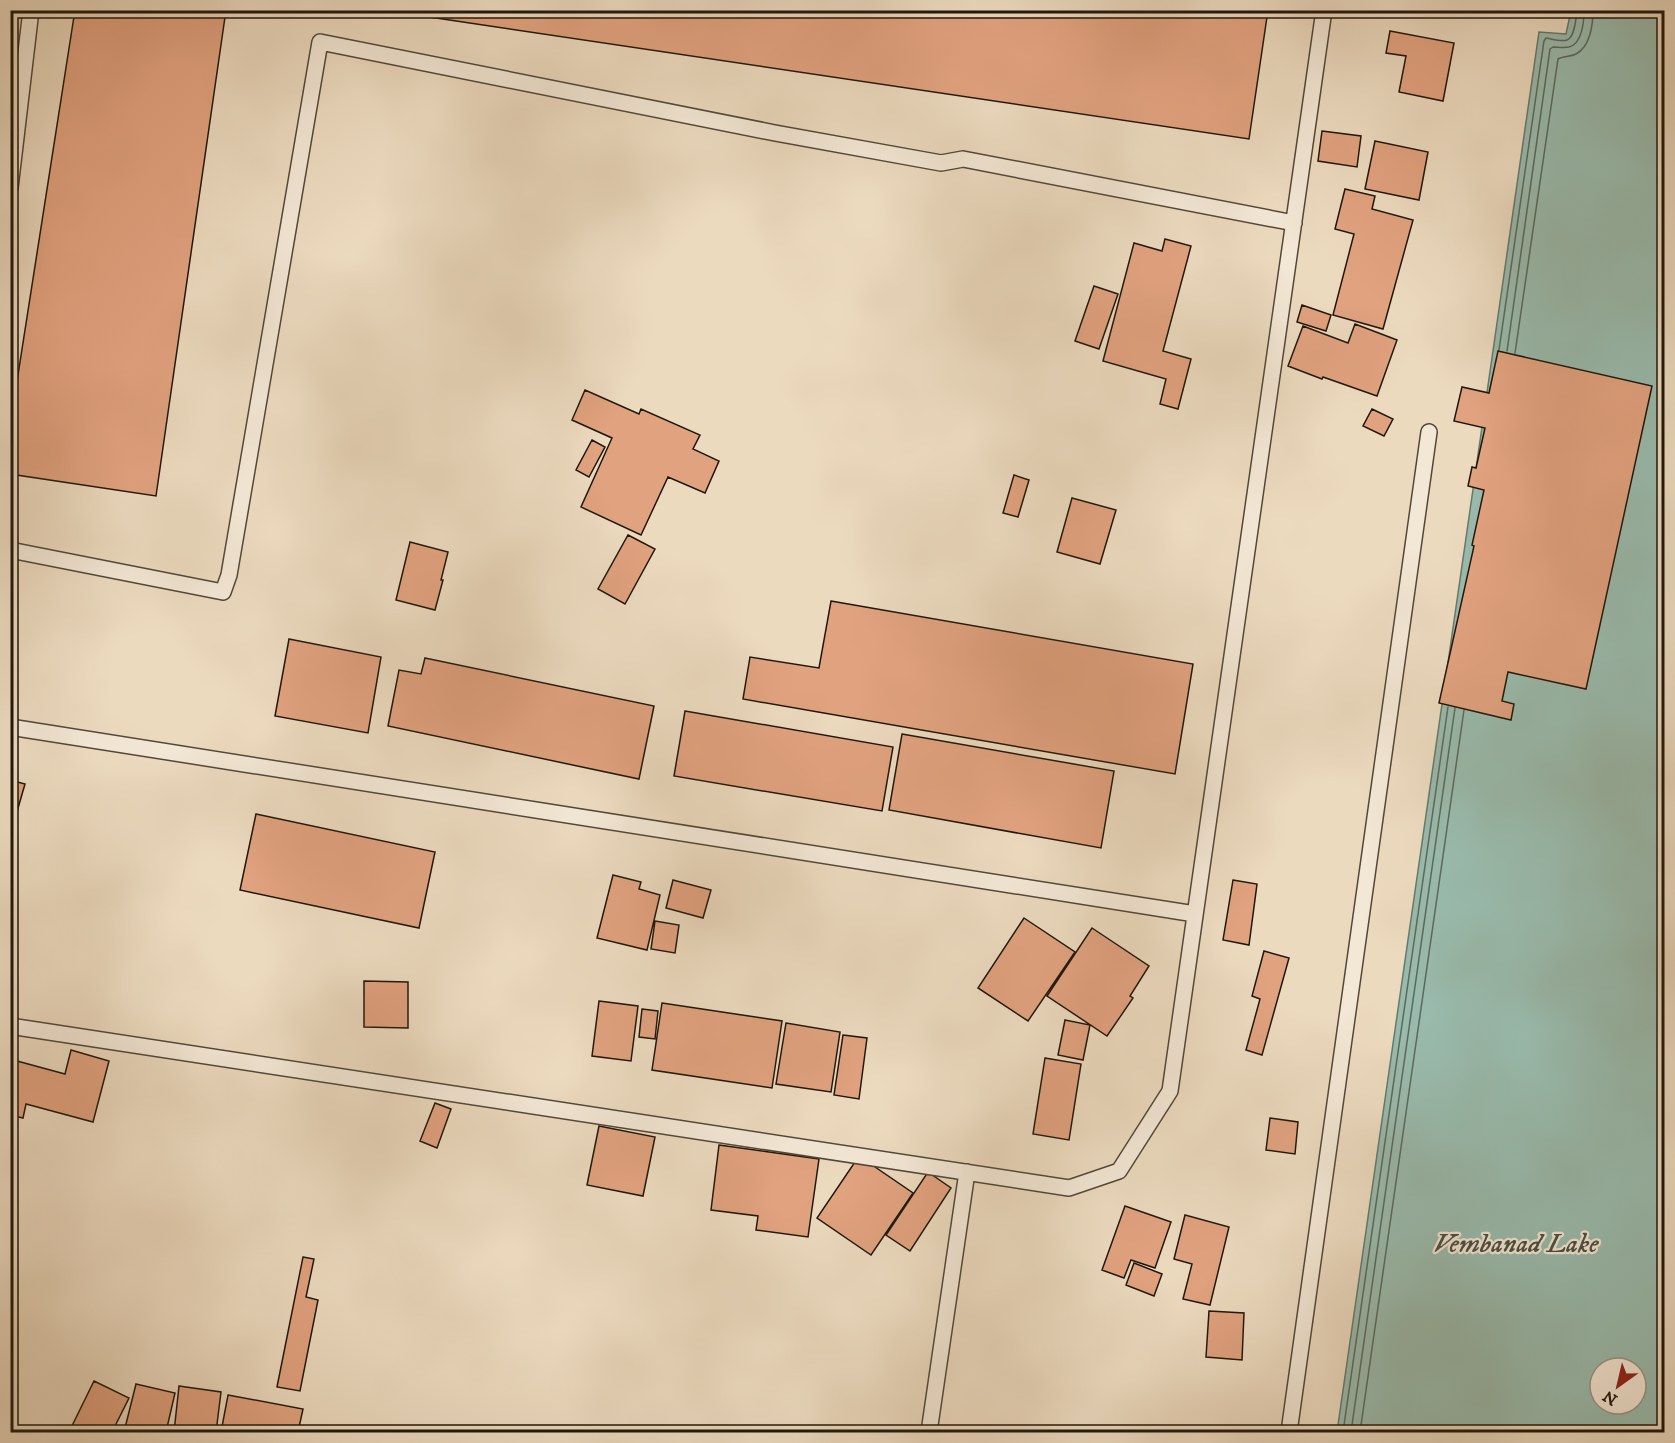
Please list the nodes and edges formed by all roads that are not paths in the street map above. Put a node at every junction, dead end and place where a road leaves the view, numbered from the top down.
1 (31, 10) edge
2 (1324, 10) edge
3 (10, 188) edge
4 (1294, 223) junction
5 (1429, 432) dead end
6 (10, 550) edge
7 (10, 727) edge
8 (1195, 914) junction
9 (10, 1026) edge
10 (967, 1172) junction
11 (929, 1432) edge
12 (1289, 1432) edge

1 - 3 lane
2 - 4 lane
4 - 6 lane
4 - 8 lane
5 - 12 lane
7 - 8 lane
8 - 10 lane
9 - 10 lane
10 - 11 lane

